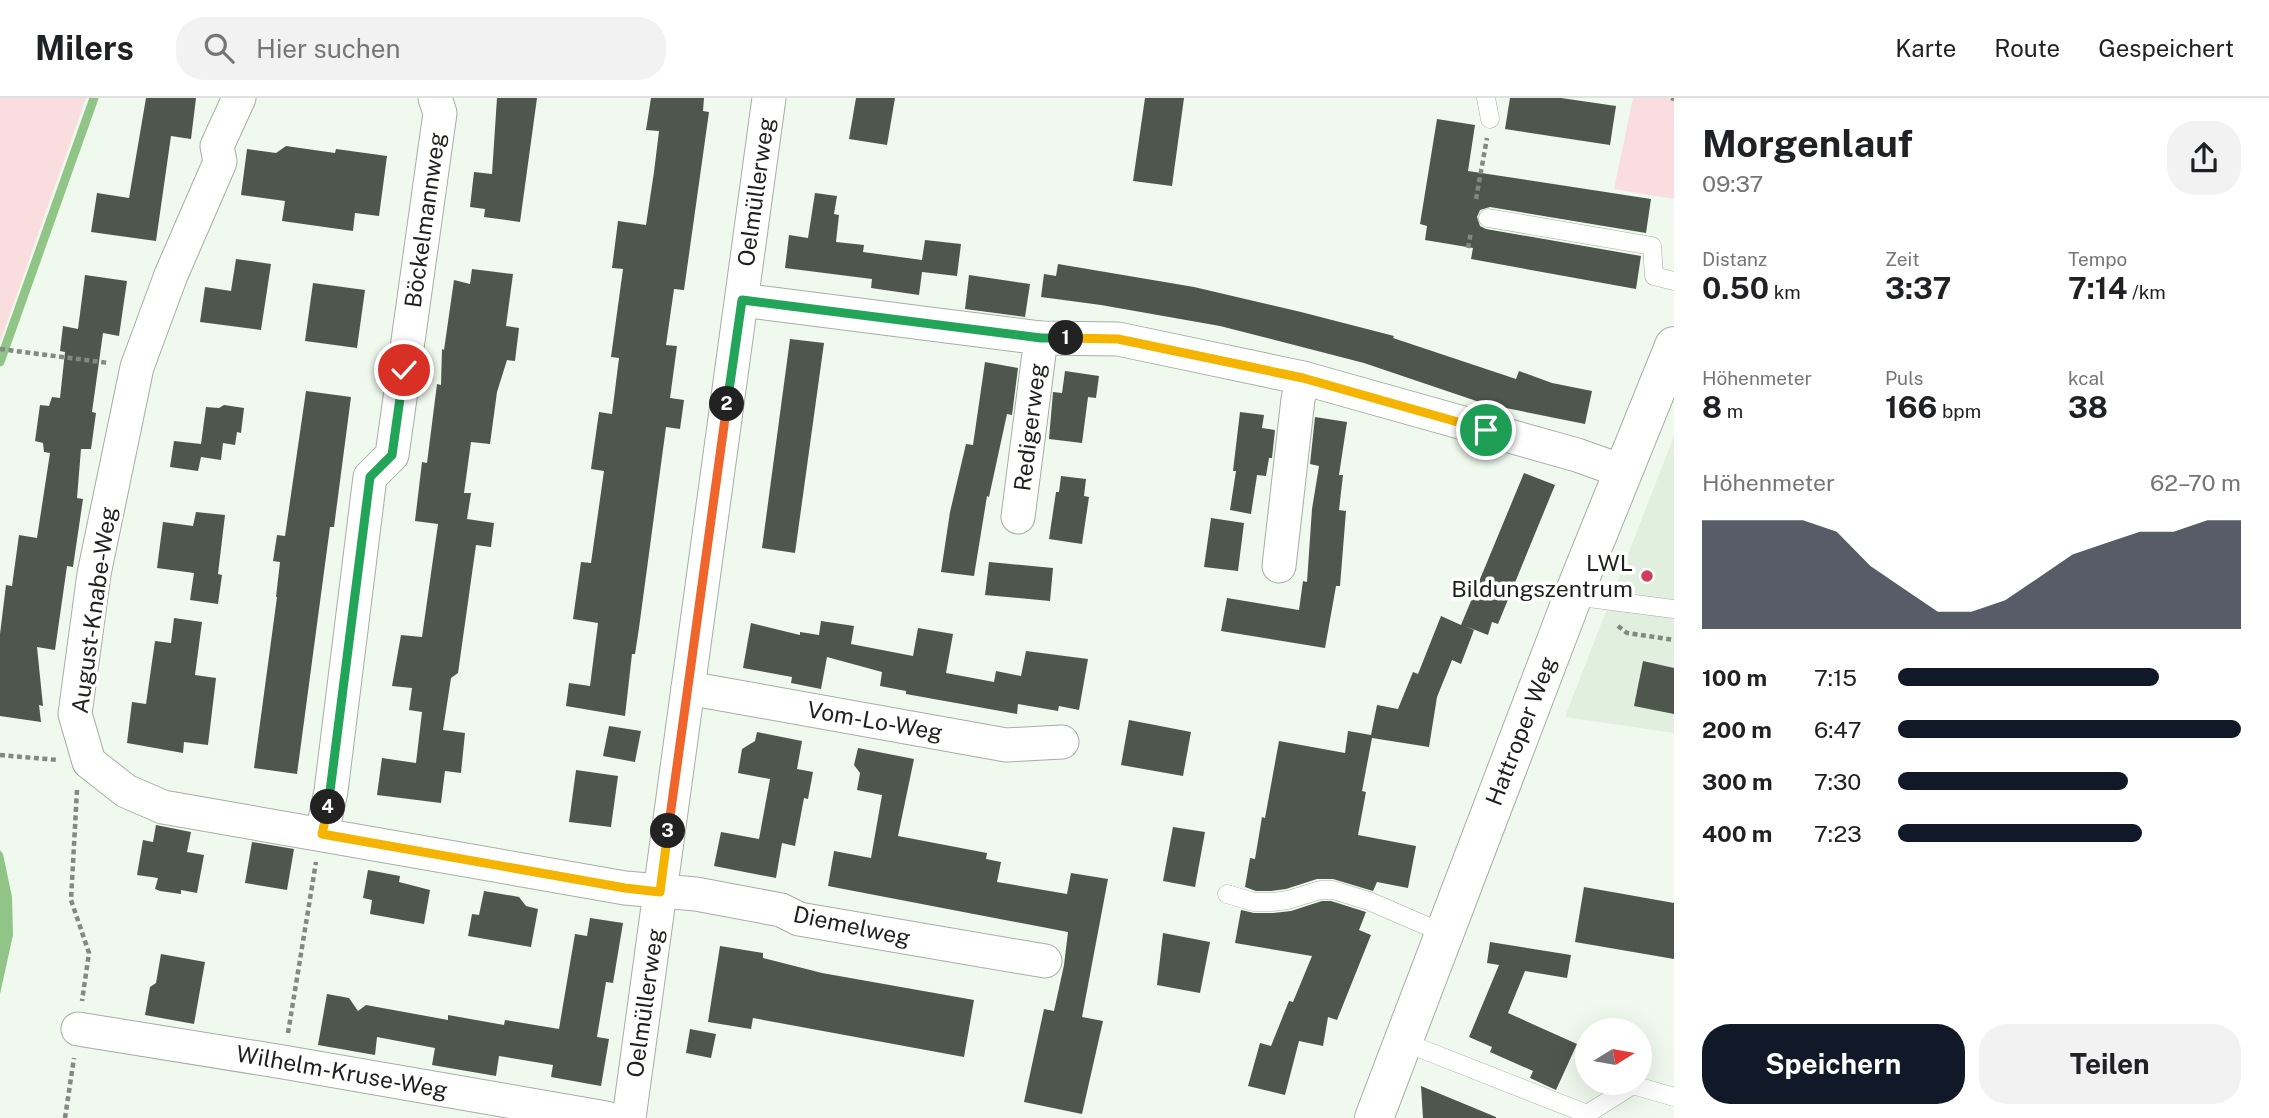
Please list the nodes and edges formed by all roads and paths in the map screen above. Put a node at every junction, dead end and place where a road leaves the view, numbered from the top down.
1 (239, 98) edge
2 (435, 98) edge
3 (769, 98) edge
4 (1486, 98) edge
5 (1490, 119) joint
6 (1478, 216) junction
7 (1468, 248) dead end
8 (1674, 281) edge
9 (742, 300) junction
10 (1041, 338) junction
11 (1674, 346) edge
12 (0, 349) edge
13 (137, 367) junction
14 (1303, 378) junction
15 (1622, 471) junction
16 (1018, 517) dead end
17 (1279, 566) dead end
18 (1573, 596) junction
19 (1674, 609) edge
20 (688, 688) junction
21 (1062, 742) dead end
22 (0, 755) edge
23 (89, 762) junction
24 (322, 834) junction
25 (660, 892) junction
26 (1227, 894) dead end
27 (1443, 933) junction
28 (1045, 961) dead end
29 (78, 1029) junction
30 (1404, 1042) junction
31 (284, 1062) junction
32 (1674, 1097) edge
33 (65, 1118) edge
34 (606, 1118) edge
35 (629, 1118) edge
36 (1374, 1118) edge

1 - 13 street, August-Knabe-Weg
2 - 24 street, Böckelmannweg
3 - 9 street, Oelmüllerweg
4 - 5 lane
5 - 6 path
6 - 7 path
6 - 8 lane
9 - 10 street
9 - 20 street, Oelmüllerweg
10 - 14 street
10 - 16 street, Redigerweg
11 - 15 main road, Hattroper Weg
12 - 13 path
13 - 23 street, August-Knabe-Weg
14 - 15 street
14 - 17 street
15 - 18 main road, Hattroper Weg
18 - 19 lane
18 - 27 main road, Hattroper Weg
20 - 21 street, Vom-Lo-Weg
20 - 25 street, Oelmüllerweg
22 - 23 path
23 - 24 street
23 - 29 path
24 - 25 street
24 - 31 path
25 - 28 street, Diemelweg
25 - 35 street, Oelmüllerweg
26 - 27 lane
27 - 30 main road, Hattroper Weg
29 - 31 street, Wilhelm-Kruse-Weg
29 - 33 path
30 - 32 lane
30 - 36 main road, Hattroper Weg
31 - 34 street, Wilhelm-Kruse-Weg

